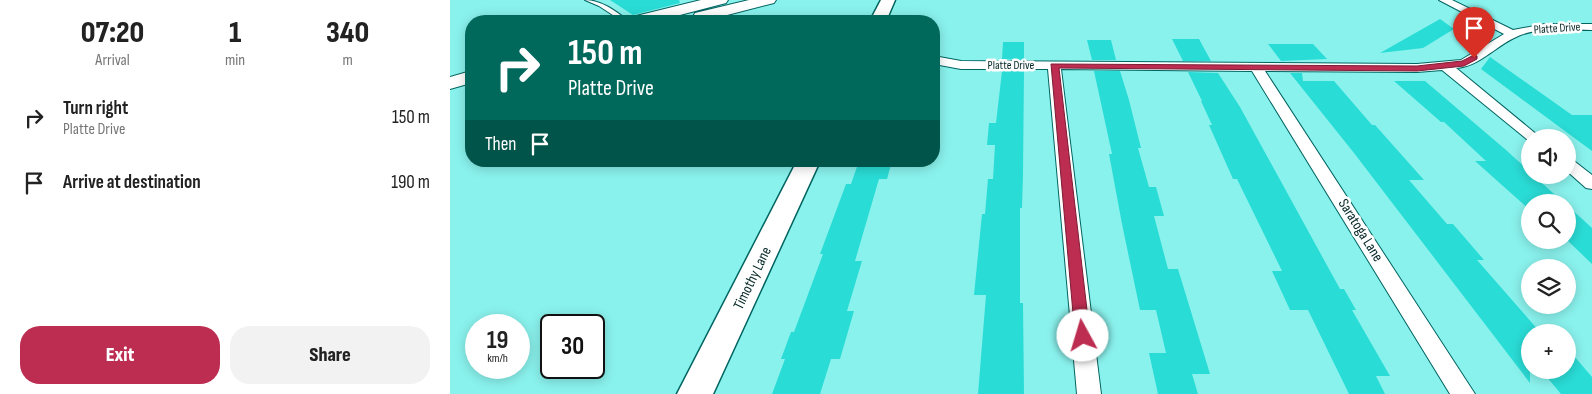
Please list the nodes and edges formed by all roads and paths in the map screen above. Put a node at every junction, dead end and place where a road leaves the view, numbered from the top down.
1 (588, 0) edge
2 (720, 0) edge
3 (768, 0) edge
4 (888, 0) edge
5 (1444, 0) edge
6 (616, 15) edge
7 (661, 15) edge
8 (709, 15) edge
9 (881, 15) edge
10 (1572, 27) junction
11 (1592, 27) edge
12 (1512, 34) junction
13 (1592, 38) edge
14 (940, 61) edge
15 (465, 64) edge
16 (961, 65) junction
17 (1054, 66) junction
18 (1445, 66) junction
19 (1256, 67) junction
20 (450, 68) edge
21 (940, 70) edge
22 (465, 78) edge
23 (450, 82) edge
24 (1523, 129) edge
25 (806, 167) edge
26 (1576, 171) edge
27 (1592, 184) edge
28 (695, 394) edge
29 (1089, 394) edge
30 (1463, 394) edge

1 - 6 lane
2 - 7 main road
3 - 8 main road
4 - 9 street
5 - 12 street
10 - 11 street, Platte Drive
10 - 12 street, Platte Drive
10 - 13 street
12 - 18 street, Platte Drive
14 - 16 street, Platte Drive
15 - 20 main road
16 - 17 street, Platte Drive
16 - 21 street, Platte Drive
17 - 19 street, Platte Drive
17 - 29 street
18 - 19 street, Platte Drive
18 - 24 street
19 - 30 street, Saratoga Lane
22 - 23 main road
25 - 28 street, Timothy Lane
26 - 27 street

